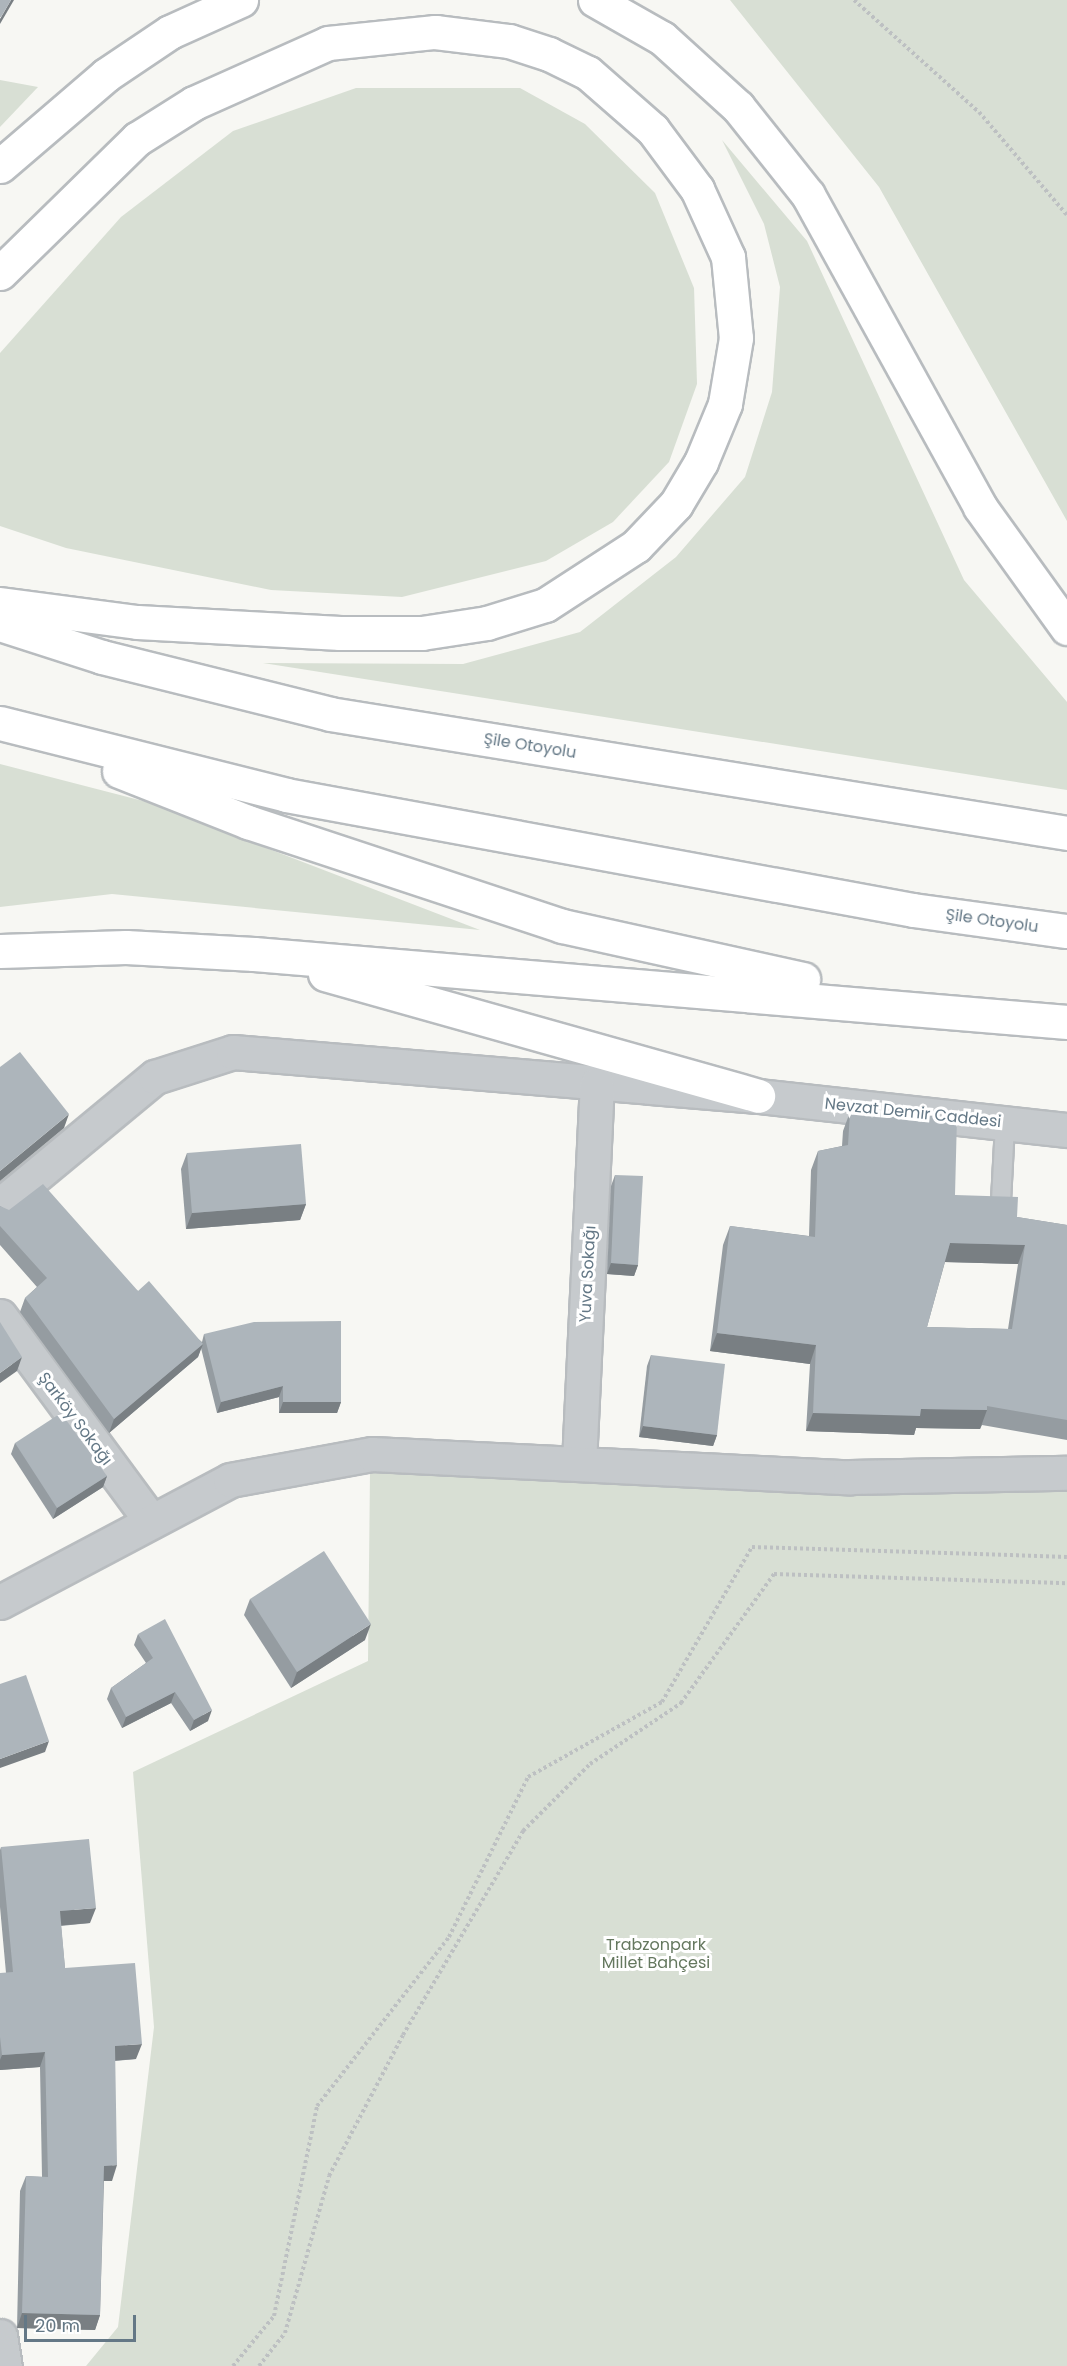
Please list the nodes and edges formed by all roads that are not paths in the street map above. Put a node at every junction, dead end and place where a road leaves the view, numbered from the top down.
1 (241, 0) edge
2 (595, 0) edge
3 (0, 166) edge
4 (0, 273) edge
5 (0, 604) edge
6 (0, 624) edge
7 (1067, 628) edge
8 (0, 724) edge
9 (1067, 833) edge
10 (1067, 931) edge
11 (0, 951) edge
12 (254, 954) junction
13 (952, 1012) junction
14 (1067, 1022) edge
15 (597, 1084) junction
16 (758, 1096) junction
17 (1005, 1124) junction
18 (1067, 1130) edge
19 (1001, 1201) edge
20 (0, 1205) edge
21 (0, 1316) edge
22 (579, 1463) junction
23 (1067, 1473) edge
24 (151, 1521) junction
25 (0, 1602) edge
26 (0, 2336) edge
27 (5, 2366) edge

1 - 3 highway
2 - 7 highway
4 - 5 highway
6 - 9 highway, Şile Otoyolu
8 - 10 highway, Şile Otoyolu
8 - 13 highway
11 - 12 highway
12 - 13 highway
12 - 16 highway
13 - 14 highway
15 - 16 street, Nevzat Demir Caddesi
15 - 20 street, Nevzat Demir Caddesi
15 - 22 street, Yuva Sokağı
16 - 17 street, Nevzat Demir Caddesi
17 - 18 street, Nevzat Demir Caddesi
17 - 19 lane
21 - 24 street, Şarköy Sokağı
22 - 23 street
22 - 24 street
24 - 25 street
26 - 27 street

